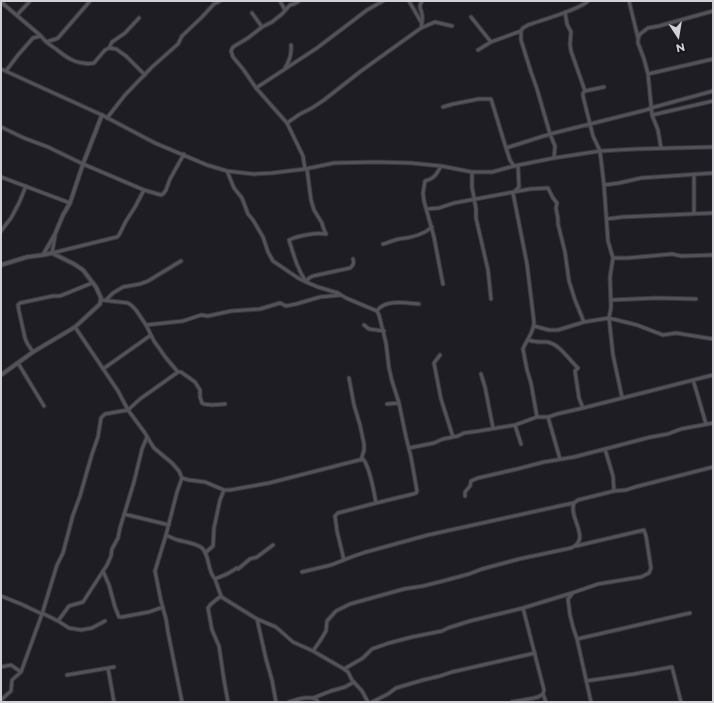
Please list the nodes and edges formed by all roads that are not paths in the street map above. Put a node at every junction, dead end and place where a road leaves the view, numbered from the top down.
1 (30, 1) edge
2 (90, 1) edge
3 (220, 1) edge
4 (280, 1) edge
5 (299, 1) edge
6 (383, 1) edge
7 (409, 1) edge
8 (422, 1) edge
9 (588, 1) edge
10 (629, 1) edge
11 (1, 2) edge
12 (285, 10) junction
13 (713, 11) edge
14 (565, 12) junction
15 (252, 13) dead end
16 (16, 15) junction
17 (139, 18) dead end
18 (471, 18) dead end
19 (422, 22) junction
20 (452, 26) dead end
21 (262, 27) junction
22 (420, 28) junction
23 (33, 29) junction
24 (521, 31) junction
25 (41, 36) junction
26 (33, 38) junction
27 (638, 38) junction
28 (56, 40) junction
29 (46, 42) junction
30 (491, 42) junction
31 (291, 45) dead end
32 (51, 46) junction
33 (109, 48) junction
34 (478, 50) dead end
35 (713, 59) edge
36 (1, 69) edge
37 (284, 69) junction
38 (6, 71) junction
39 (648, 74) junction
40 (145, 75) junction
41 (604, 87) dead end
42 (256, 88) junction
43 (584, 91) junction
44 (713, 91) edge
45 (713, 101) edge
46 (443, 107) dead end
47 (651, 108) junction
48 (102, 115) junction
49 (652, 115) junction
50 (107, 118) junction
51 (287, 123) junction
52 (591, 124) junction
53 (1, 127) edge
54 (550, 134) junction
55 (713, 147) edge
56 (506, 148) junction
57 (661, 148) junction
58 (600, 151) junction
59 (184, 154) junction
60 (554, 158) junction
61 (83, 164) junction
62 (518, 165) junction
63 (441, 166) junction
64 (514, 166) junction
65 (306, 169) junction
66 (227, 171) junction
67 (472, 172) junction
68 (713, 173) edge
69 (694, 174) junction
70 (1, 177) edge
71 (604, 185) junction
72 (26, 186) junction
73 (144, 190) junction
74 (513, 192) junction
75 (475, 200) junction
76 (70, 202) junction
77 (427, 208) junction
78 (713, 213) edge
79 (694, 214) junction
80 (607, 219) junction
81 (432, 227) junction
82 (1, 231) edge
83 (55, 234) junction
84 (383, 244) dead end
85 (52, 252) junction
86 (43, 255) junction
87 (713, 255) edge
88 (612, 258) junction
89 (353, 259) dead end
90 (181, 261) dead end
91 (1, 264) edge
92 (306, 282) junction
93 (92, 283) junction
94 (443, 284) dead end
95 (572, 293) junction
96 (341, 295) junction
97 (567, 295) dead end
98 (696, 299) dead end
99 (104, 300) junction
100 (491, 300) dead end
101 (611, 300) junction
102 (419, 304) dead end
103 (376, 311) junction
104 (609, 318) junction
105 (584, 322) junction
106 (146, 325) junction
107 (364, 325) dead end
108 (534, 326) junction
109 (75, 327) junction
110 (384, 332) junction
111 (151, 335) junction
112 (713, 339) edge
113 (528, 340) junction
114 (33, 352) junction
115 (440, 355) dead end
116 (18, 363) junction
117 (103, 369) junction
118 (178, 372) junction
119 (481, 374) dead end
120 (1, 375) edge
121 (713, 375) edge
122 (349, 378) dead end
123 (692, 380) junction
124 (622, 398) junction
125 (399, 403) junction
126 (225, 404) dead end
127 (387, 404) dead end
128 (44, 406) dead end
129 (583, 408) junction
130 (128, 410) junction
131 (548, 417) junction
132 (537, 418) junction
133 (713, 422) edge
134 (515, 424) junction
135 (706, 424) junction
136 (493, 428) junction
137 (147, 437) junction
138 (453, 437) junction
139 (521, 444) dead end
140 (409, 448) junction
141 (605, 449) junction
142 (560, 459) junction
143 (361, 460) junction
144 (713, 467) edge
145 (182, 478) junction
146 (224, 490) junction
147 (614, 491) junction
148 (465, 496) dead end
149 (574, 502) junction
150 (376, 503) junction
151 (124, 514) junction
152 (169, 525) junction
153 (166, 535) junction
154 (272, 545) dead end
155 (574, 547) junction
156 (205, 553) junction
157 (344, 560) junction
158 (103, 571) junction
159 (302, 572) dead end
160 (215, 579) junction
161 (572, 593) junction
162 (1, 596) edge
163 (221, 596) junction
164 (163, 607) junction
165 (523, 608) junction
166 (690, 613) dead end
167 (42, 614) junction
168 (257, 619) junction
169 (58, 621) junction
170 (105, 621) dead end
171 (577, 639) junction
172 (312, 651) junction
173 (535, 653) junction
174 (1, 667) edge
175 (114, 667) dead end
176 (108, 668) junction
177 (344, 669) junction
178 (21, 672) junction
179 (67, 675) dead end
180 (586, 681) junction
181 (354, 682) junction
182 (543, 694) junction
183 (313, 698) junction
184 (1, 700) edge
185 (114, 702) edge
186 (182, 702) edge
187 (228, 702) edge
188 (276, 702) edge
189 (290, 702) edge
190 (318, 702) edge
191 (368, 702) edge
192 (372, 702) edge
193 (512, 702) edge
194 (546, 702) edge
195 (591, 702) edge
196 (681, 702) edge

1 - 16 street
2 - 28 street
3 - 40 street
4 - 12 street
5 - 12 street
6 - 37 street
7 - 19 street
8 - 19 street
9 - 14 street
10 - 27 street
11 - 16 street
12 - 21 street
13 - 27 street
14 - 24 street
14 - 43 street
15 - 21 street
16 - 23 street
17 - 33 street
18 - 30 street
19 - 22 street
20 - 22 street
21 - 42 street
22 - 51 street
23 - 25 street
23 - 26 street
24 - 30 street
24 - 54 street
25 - 26 street
25 - 29 street
26 - 38 street
27 - 39 street
28 - 29 street
28 - 32 street
29 - 32 street
30 - 34 street
31 - 37 street
32 - 33 street
33 - 40 street
35 - 39 street
36 - 38 street
37 - 42 street
38 - 48 street
39 - 47 street
40 - 50 street
41 - 43 street
42 - 51 street
43 - 52 street
44 - 47 street
45 - 49 street
46 - 56 street
47 - 49 street
47 - 52 street
48 - 50 street
48 - 61 street
49 - 57 street
50 - 59 street
51 - 65 street
52 - 54 street
52 - 58 street
53 - 61 street
54 - 56 street
54 - 60 street
55 - 57 street
56 - 64 street
57 - 58 street
58 - 60 street
58 - 71 street
59 - 66 street
59 - 73 street
60 - 62 street
61 - 73 street
61 - 76 street
62 - 64 street
62 - 74 street
63 - 65 street
63 - 67 street
63 - 77 street
64 - 67 street
65 - 66 street
65 - 92 street
66 - 92 street
67 - 75 street
68 - 69 street
69 - 71 street
69 - 79 street
70 - 72 street
71 - 80 street
72 - 76 street
72 - 82 street
73 - 85 street
74 - 75 street
74 - 95 street
74 - 108 street
75 - 77 street
75 - 100 street
76 - 83 street
77 - 81 street
78 - 79 street
79 - 80 street
80 - 88 street
81 - 84 street
81 - 94 street
83 - 85 street
83 - 86 street
85 - 86 street
85 - 93 street
86 - 91 street
87 - 88 street
88 - 101 street
89 - 92 street
90 - 99 street
92 - 96 street
93 - 99 street
93 - 114 street
95 - 97 street
95 - 105 street
96 - 103 street
96 - 106 street
98 - 101 street
99 - 106 street
99 - 109 street
101 - 104 street
102 - 103 street
103 - 110 street
104 - 105 street
104 - 112 street
104 - 124 street
105 - 108 street
106 - 111 street
107 - 110 street
108 - 113 street
109 - 114 street
109 - 117 street
110 - 125 street
111 - 117 street
111 - 118 street
113 - 129 street
113 - 132 street
114 - 116 street
115 - 138 street
116 - 120 street
116 - 128 street
117 - 130 street
118 - 126 street
118 - 130 street
119 - 136 street
121 - 123 street
122 - 143 street
123 - 124 street
123 - 135 street
124 - 129 street
125 - 127 street
125 - 140 street
129 - 131 street
130 - 137 street
130 - 167 street
131 - 132 street
131 - 142 street
132 - 134 street
133 - 135 street
134 - 136 street
134 - 139 street
135 - 141 street
136 - 138 street
137 - 145 street
137 - 151 street
138 - 140 street
140 - 150 street
141 - 142 street
141 - 147 street
142 - 148 street
143 - 146 street
143 - 150 street
144 - 147 street
145 - 146 street
145 - 152 street
146 - 156 street
147 - 149 street
149 - 155 street
149 - 157 street
150 - 157 street
151 - 152 street
151 - 158 street
152 - 153 street
153 - 156 street
153 - 164 street
154 - 160 street
155 - 161 street
155 - 172 street
156 - 160 street
157 - 159 street
158 - 164 street
158 - 169 street
160 - 163 street
161 - 165 street
161 - 171 street
162 - 167 street
163 - 168 street
163 - 187 street
164 - 186 street
165 - 173 street
165 - 177 street
166 - 171 street
167 - 169 street
167 - 178 street
168 - 172 street
168 - 188 street
169 - 170 street
171 - 180 street
172 - 177 street
173 - 182 street
173 - 192 street
174 - 178 street
175 - 176 street
176 - 179 street
176 - 185 street
177 - 181 street
178 - 184 street
180 - 195 street
180 - 196 street
181 - 183 street
181 - 191 street
182 - 193 street
182 - 194 street
183 - 189 street
183 - 190 street

